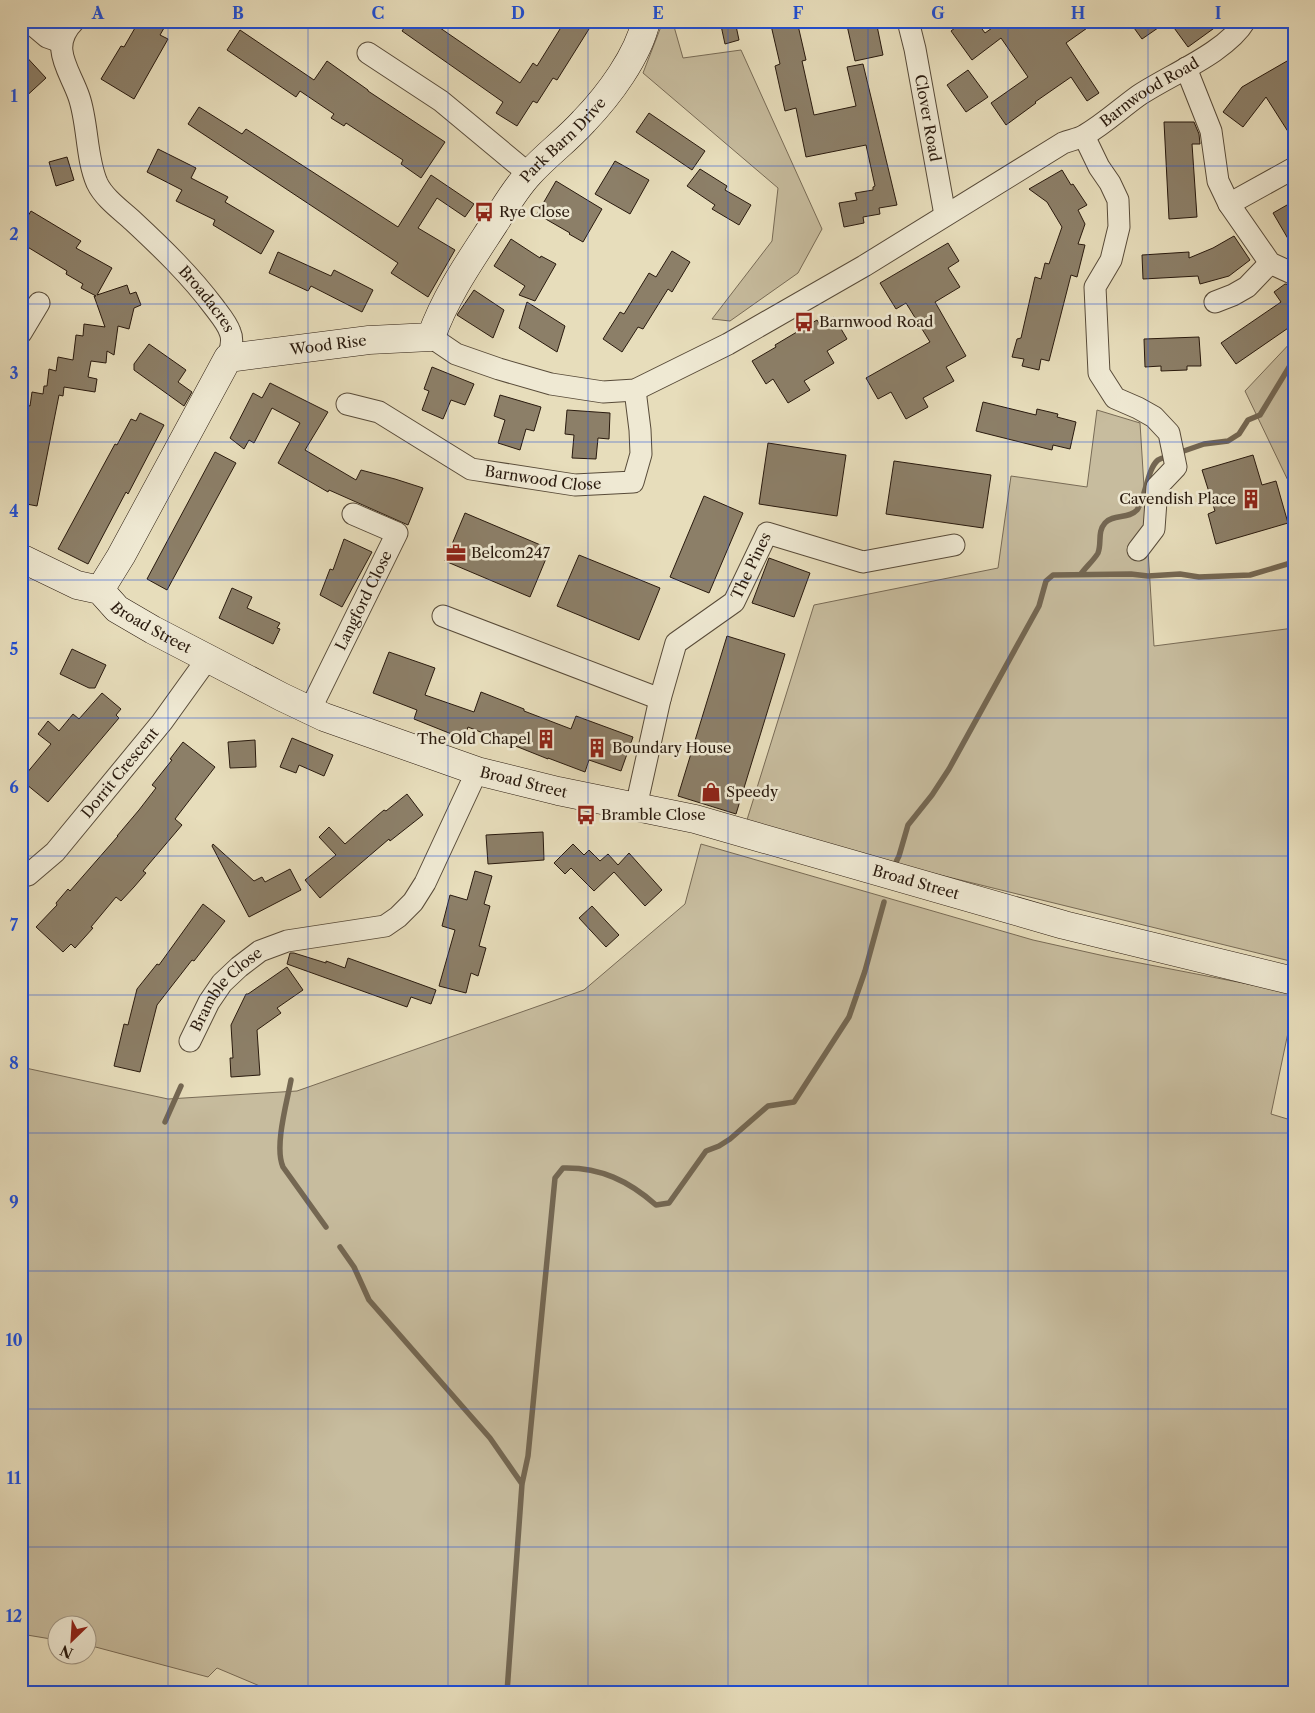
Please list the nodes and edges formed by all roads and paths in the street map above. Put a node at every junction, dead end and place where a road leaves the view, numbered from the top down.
1 (28, 21) edge
2 (74, 21) edge
3 (646, 21) edge
4 (908, 21) edge
5 (1245, 21) edge
6 (61, 42) junction
7 (368, 53) dead end
8 (1186, 68) junction
9 (1084, 136) junction
10 (1294, 168) edge
11 (529, 174) junction
12 (1229, 204) junction
13 (945, 215) junction
14 (1270, 263) junction
15 (1294, 274) edge
16 (1215, 302) dead end
17 (39, 303) dead end
18 (21, 333) edge
19 (431, 337) junction
20 (228, 358) junction
21 (635, 390) junction
22 (347, 404) dead end
23 (354, 514) dead end
24 (954, 545) dead end
25 (1138, 550) dead end
26 (21, 558) edge
27 (100, 590) junction
28 (444, 616) dead end
29 (208, 658) junction
30 (660, 699) junction
31 (310, 710) junction
32 (477, 770) junction
33 (636, 807) junction
34 (21, 877) edge
35 (1294, 980) edge
36 (190, 1041) dead end

1 - 6 street
2 - 6 street
3 - 11 street, Park Barn Drive
4 - 13 street, Clover Road
5 - 8 street, Barnwood Road
6 - 20 street, Broadacres
7 - 11 street
8 - 9 street, Barnwood Road
8 - 12 street
9 - 13 street, Barnwood Road
9 - 25 street
10 - 12 street
11 - 19 street, Park Barn Drive
12 - 14 street
13 - 21 street, Barnwood Road
14 - 15 street
14 - 16 street
17 - 18 street
19 - 20 street, Wood Rise
19 - 21 street, Barnwood Road
20 - 27 street, Broadacres
21 - 22 street, Barnwood Close
23 - 31 street, Langford Close
24 - 30 street, The Pines
26 - 27 street, Broad Street
27 - 29 street, Broad Street
28 - 30 street
29 - 31 street, Broad Street
29 - 34 street, Dorrit Crescent
30 - 33 street, The Pines
31 - 32 street, Broad Street
32 - 33 street, Broad Street
32 - 36 street, Bramble Close
33 - 35 street, Broad Street

